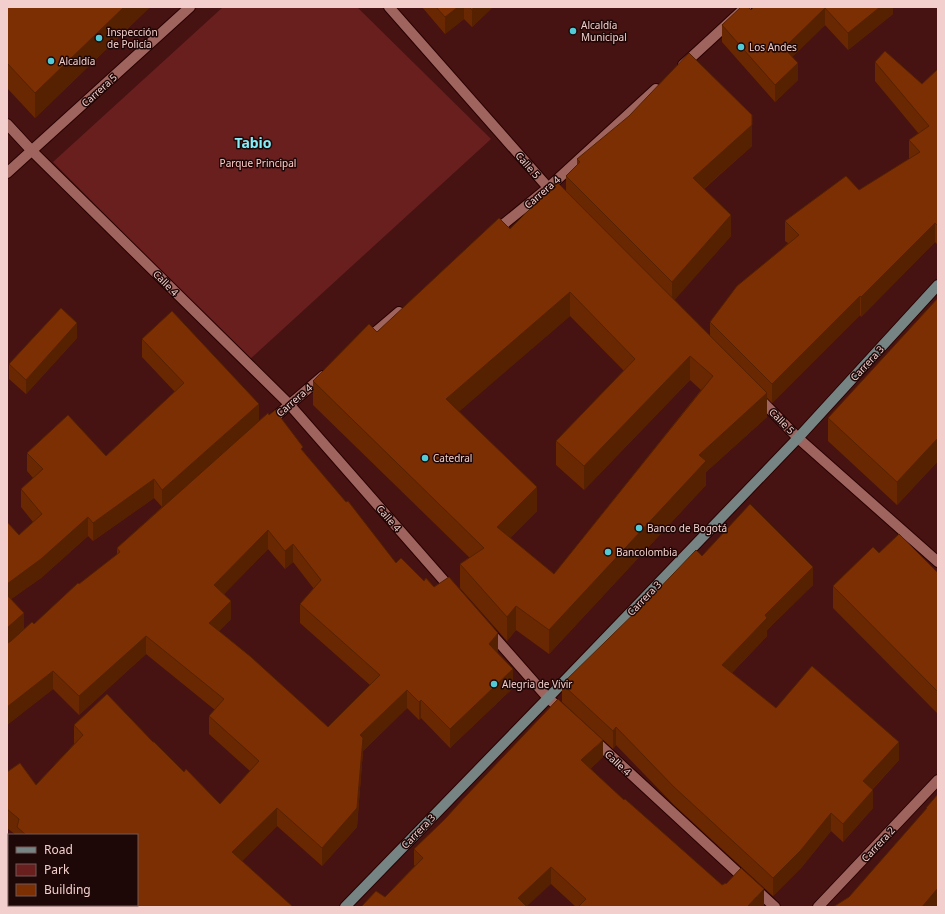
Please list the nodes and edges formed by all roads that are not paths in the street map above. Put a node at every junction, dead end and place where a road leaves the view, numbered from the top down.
1 (190, 7) edge
2 (389, 7) edge
3 (746, 7) edge
4 (676, 71) edge
5 (664, 81) edge
6 (7, 124) edge
7 (32, 151) junction
8 (7, 173) edge
9 (548, 188) junction
10 (559, 199) edge
11 (487, 238) edge
12 (938, 285) edge
13 (409, 303) edge
14 (361, 344) edge
15 (331, 369) edge
16 (754, 393) edge
17 (289, 404) junction
18 (260, 430) edge
19 (798, 438) junction
20 (938, 562) edge
21 (460, 598) edge
22 (480, 622) edge
23 (548, 698) junction
24 (571, 719) edge
25 (588, 735) edge
26 (938, 780) edge
27 (345, 907) edge
28 (775, 907) edge
29 (818, 907) edge

1 - 7 street, Carrera 5
2 - 9 street, Calle 5
3 - 4 street
5 - 9 street, Carrera 4
6 - 7 street, Calle 4
7 - 8 street, Carrera 5
7 - 17 street, Calle 4
9 - 10 street, Calle 5
9 - 11 street, Carrera 4
12 - 19 main road, Carrera 3
13 - 14 street
15 - 17 street, Carrera 4
16 - 19 street, Calle 5
17 - 18 street, Carrera 4
17 - 21 street, Calle 4
19 - 20 street, Calle 5
19 - 23 main road, Carrera 3
22 - 23 street
23 - 24 street
23 - 27 main road, Carrera 3
25 - 28 street, Calle 4
26 - 29 street, Carrera 2

